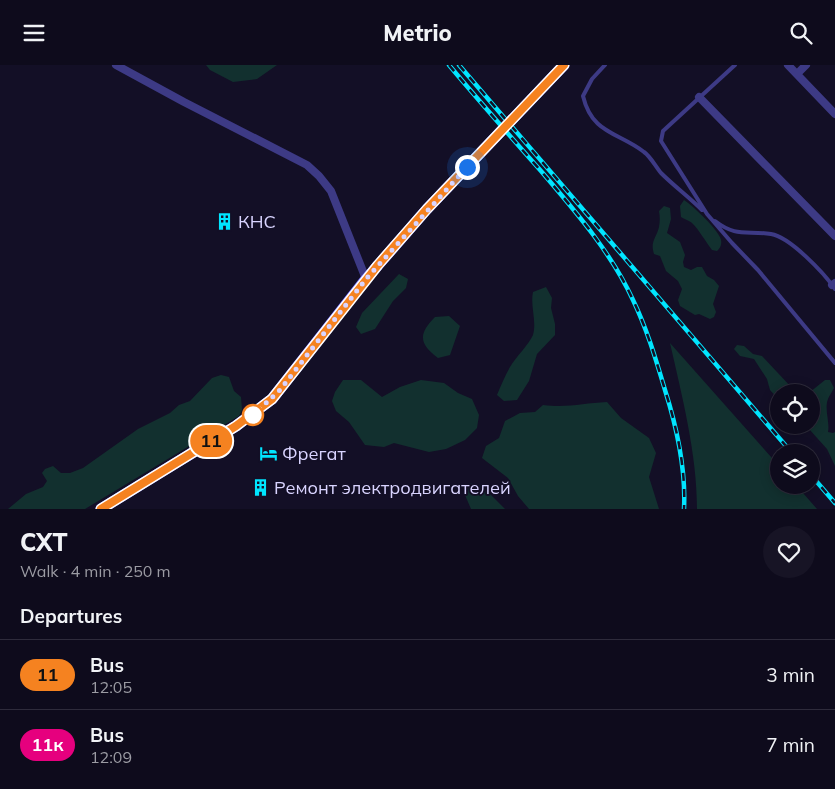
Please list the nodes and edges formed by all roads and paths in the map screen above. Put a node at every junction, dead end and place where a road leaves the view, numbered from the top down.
1 (116, 65) edge
2 (564, 65) edge
3 (604, 65) edge
4 (735, 65) edge
5 (788, 65) edge
6 (806, 65) edge
7 (797, 74) junction
8 (700, 97) junction
9 (835, 114) edge
10 (707, 214) junction
11 (835, 235) edge
12 (366, 279) junction
13 (834, 286) edge
14 (835, 363) edge
15 (101, 509) edge

1 - 12 street
2 - 12 street
3 - 10 lane
4 - 8 lane
5 - 7 street
6 - 7 street
7 - 9 street
8 - 10 lane
8 - 11 street
10 - 13 lane
10 - 14 lane
12 - 15 street

